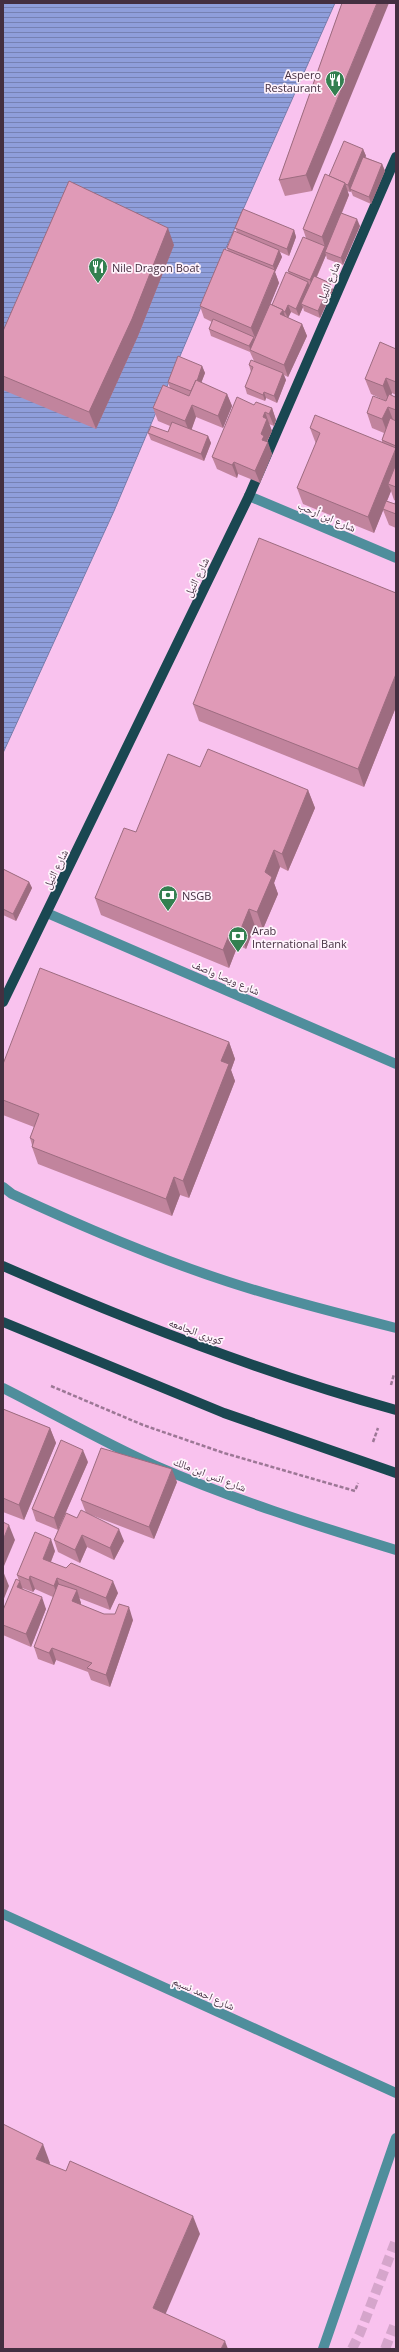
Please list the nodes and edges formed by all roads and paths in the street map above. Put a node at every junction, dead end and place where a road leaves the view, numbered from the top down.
1 (396, 157) edge
2 (249, 496) junction
3 (396, 558) edge
4 (47, 913) junction
5 (3, 1002) edge
6 (396, 1064) edge
7 (3, 1187) edge
8 (3, 1266) edge
9 (3, 1322) edge
10 (396, 1328) edge
11 (45, 1383) dead end
12 (3, 1388) edge
13 (385, 1407) junction
14 (396, 1410) edge
15 (366, 1463) junction
16 (396, 1473) edge
17 (355, 1491) dead end
18 (396, 1550) edge
19 (3, 1914) edge
20 (396, 2093) edge
21 (396, 2138) edge
22 (323, 2349) edge

1 - 2 main road, شارع النيل
2 - 3 street, شارع ابن أرحب
2 - 4 main road, شارع النيل
4 - 5 main road, شارع النيل
4 - 6 street, شارع ويصا واصف
7 - 10 street
8 - 13 main road, كوبرى الجامعه
9 - 15 main road
11 - 17 path
12 - 18 street, شارع انس ابن مالك
13 - 14 main road, كوبرى الجامعه
13 - 15 path
15 - 16 main road
19 - 20 street, شارع احمد نسيم
21 - 22 street

